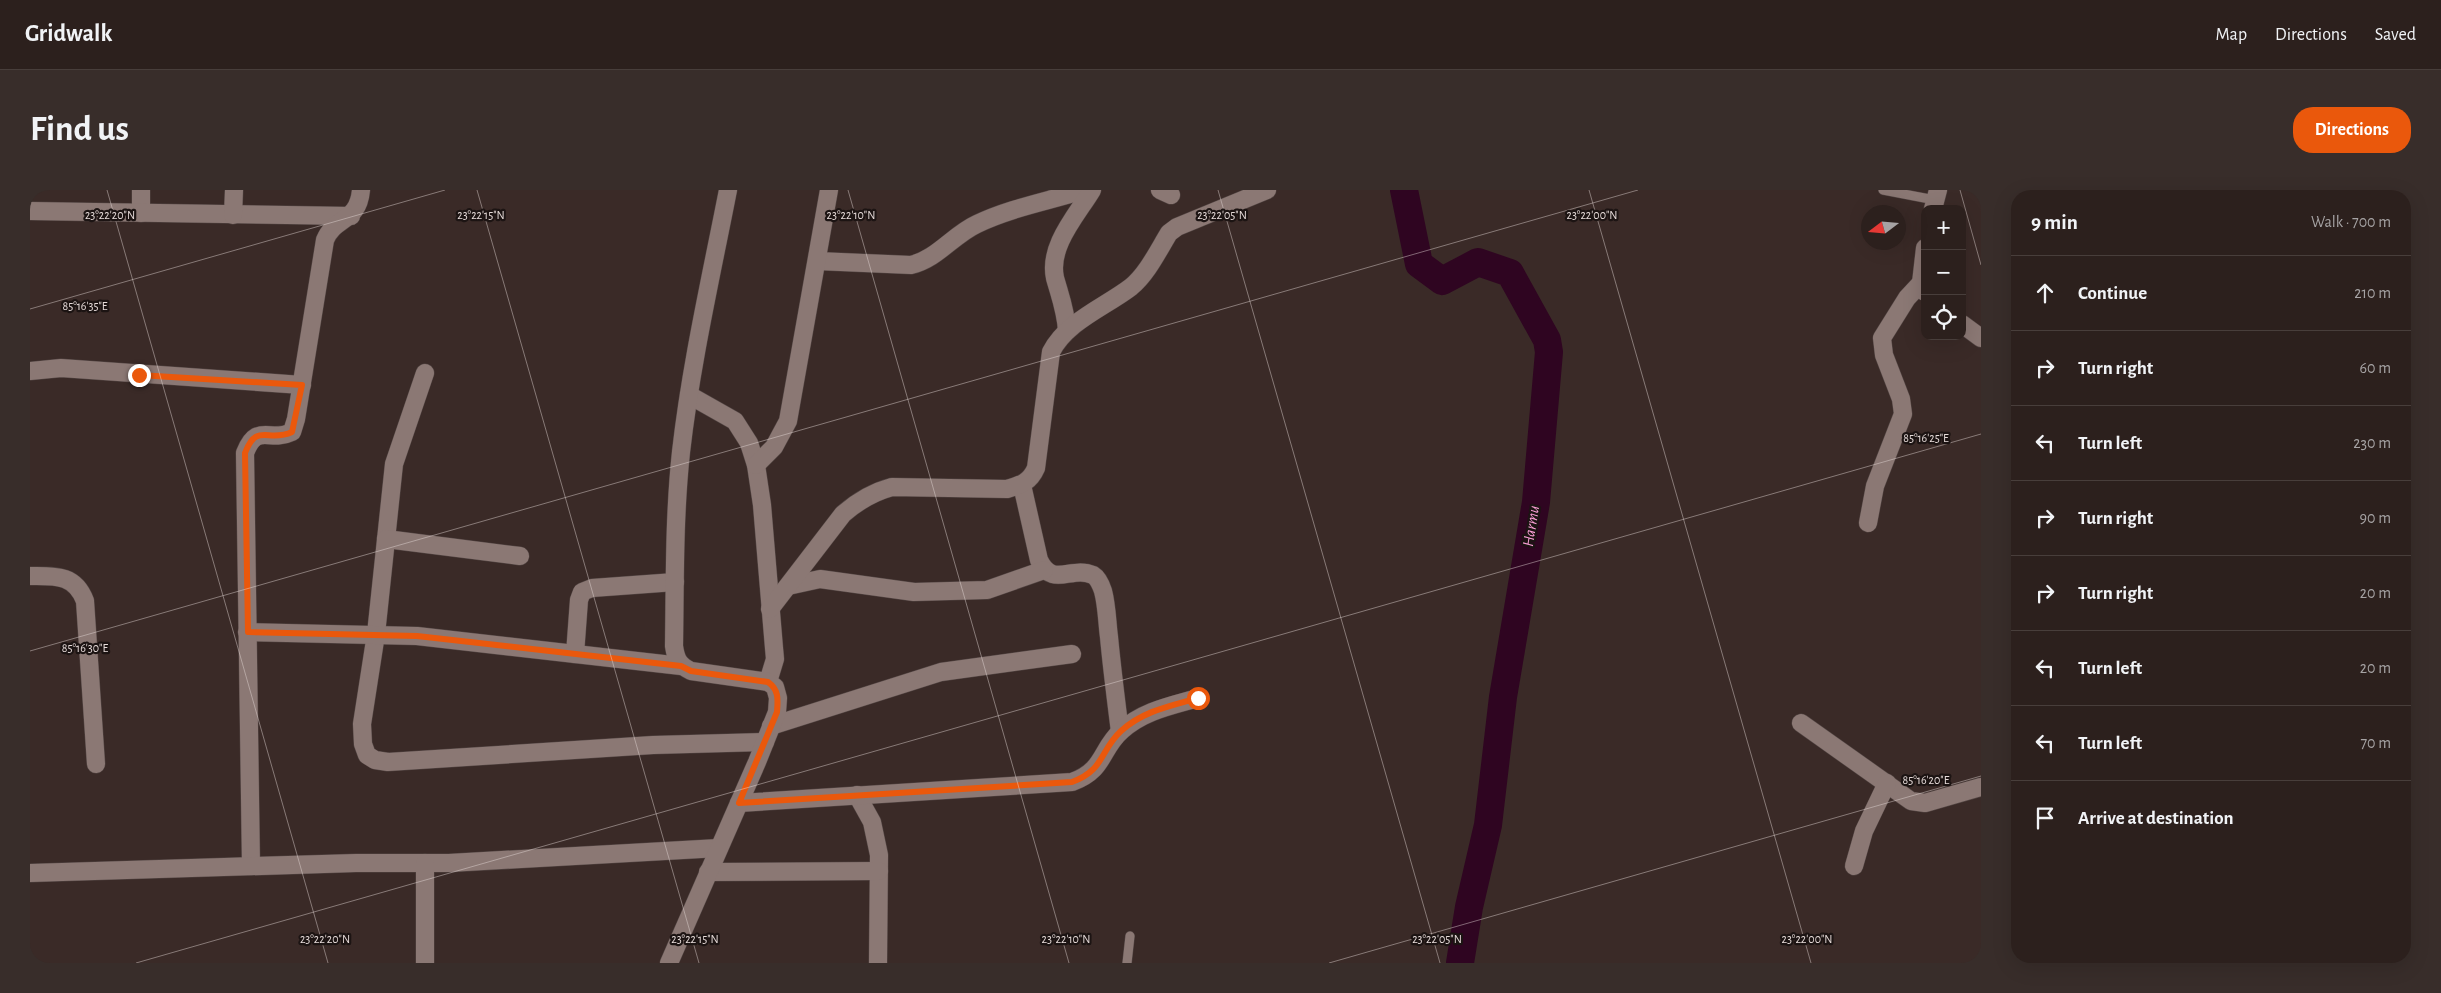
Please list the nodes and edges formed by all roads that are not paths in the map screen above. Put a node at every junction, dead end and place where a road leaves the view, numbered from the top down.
1 (141, 190) edge
2 (234, 190) edge
3 (361, 190) edge
4 (728, 190) edge
5 (829, 190) edge
6 (1084, 190) edge
7 (1092, 190) edge
8 (1267, 190) edge
9 (1883, 190) edge
10 (1936, 200) edge
11 (30, 212) edge
12 (141, 213) junction
13 (233, 214) junction
14 (351, 216) junction
15 (817, 261) junction
16 (1921, 288) edge
17 (1966, 327) edge
18 (1067, 331) junction
19 (1981, 338) edge
20 (30, 371) edge
21 (425, 373) dead end
22 (302, 385) junction
23 (689, 395) junction
24 (756, 465) junction
25 (1022, 485) junction
26 (1868, 523) dead end
27 (386, 539) junction
28 (520, 556) dead end
29 (1044, 570) junction
30 (30, 576) edge
31 (675, 582) junction
32 (788, 586) junction
33 (770, 609) junction
34 (248, 632) junction
35 (376, 634) junction
36 (575, 654) junction
37 (1072, 654) dead end
38 (681, 666) junction
39 (768, 682) junction
40 (1198, 698) dead end
41 (1801, 723) dead end
42 (1120, 732) junction
43 (768, 734) junction
44 (96, 764) dead end
45 (1887, 783) junction
46 (1981, 787) edge
47 (857, 796) junction
48 (739, 803) junction
49 (719, 848) junction
50 (425, 863) junction
51 (251, 866) junction
52 (1854, 866) dead end
53 (879, 871) junction
54 (708, 872) junction
55 (30, 873) edge
56 (1130, 936) dead end
57 (425, 963) edge
58 (669, 963) edge
59 (878, 963) edge
60 (1127, 963) edge

1 - 12 street
2 - 13 street
3 - 14 street
4 - 23 street
5 - 15 street
6 - 15 street
7 - 18 street
8 - 18 street
9 - 10 lane
11 - 12 street
12 - 13 street
13 - 14 street
14 - 22 street
15 - 24 street
16 - 26 street
17 - 19 street
18 - 25 street
20 - 22 street
21 - 27 street
22 - 34 street
23 - 24 street
23 - 31 street
24 - 33 street
25 - 29 street
25 - 32 street
27 - 28 street
27 - 35 street
29 - 32 street
29 - 42 street
30 - 44 street
31 - 36 street
31 - 38 street
32 - 33 street
33 - 39 street
34 - 35 street
34 - 51 street
35 - 36 street
35 - 43 street
36 - 38 street
37 - 43 street
38 - 39 street
39 - 43 street
40 - 42 street
41 - 45 street
42 - 47 street
43 - 48 street
45 - 46 street
45 - 52 street
47 - 48 street
47 - 53 street
48 - 49 street
49 - 50 street
49 - 54 street
50 - 51 street
50 - 57 street
51 - 55 street
53 - 54 street
53 - 59 street
54 - 58 street
56 - 60 lane

